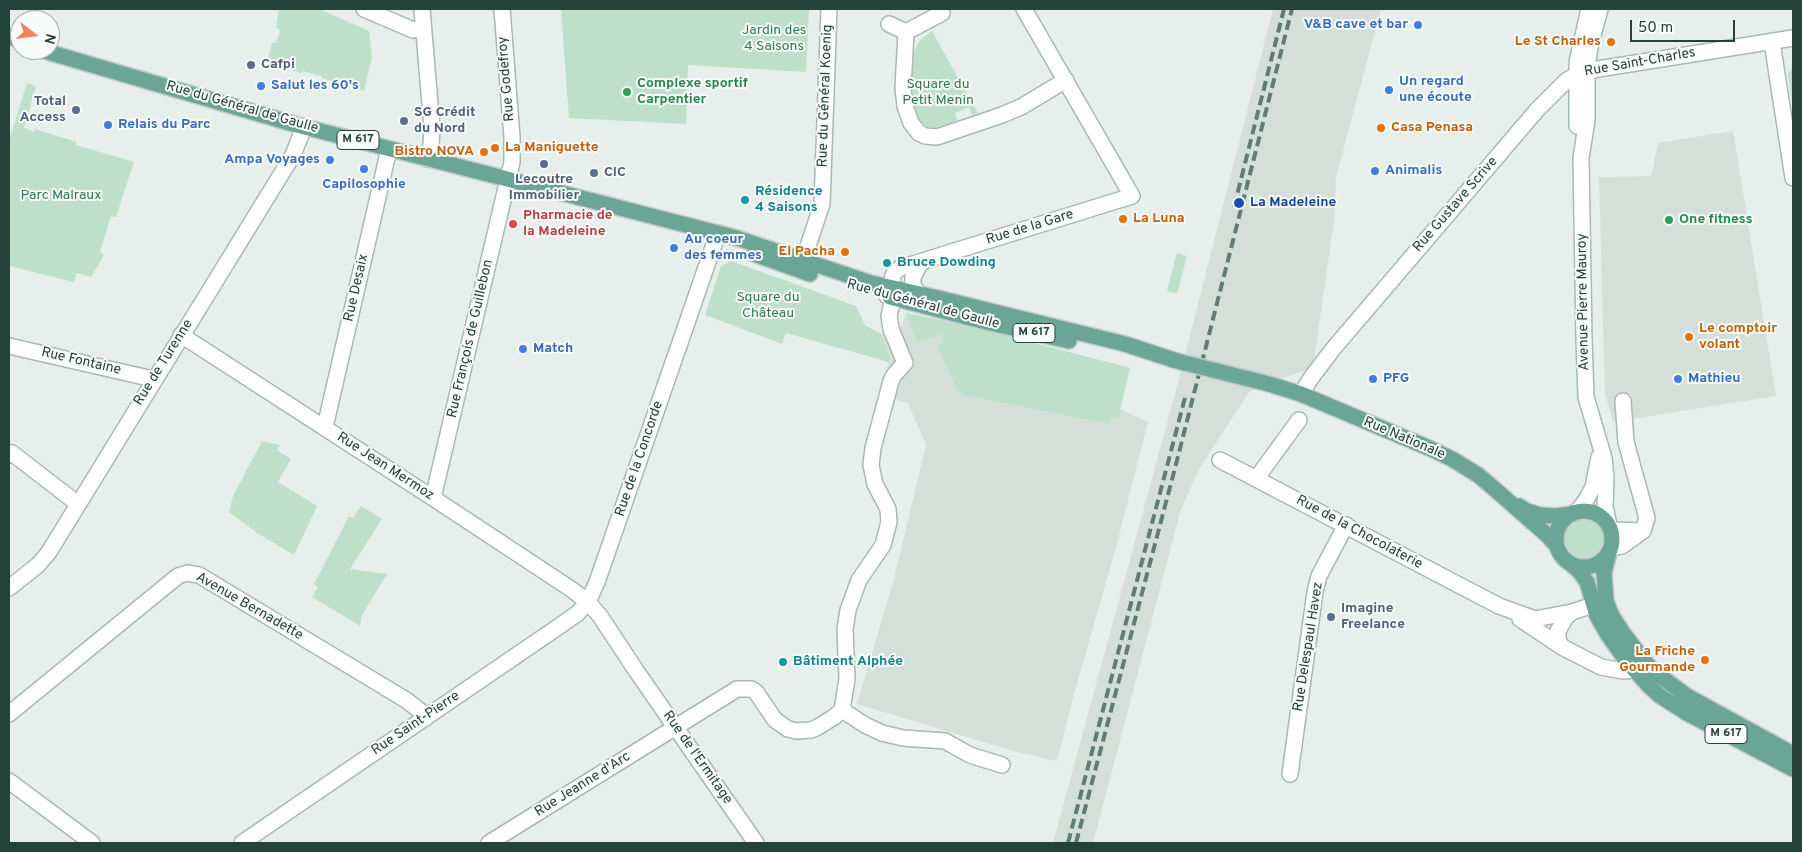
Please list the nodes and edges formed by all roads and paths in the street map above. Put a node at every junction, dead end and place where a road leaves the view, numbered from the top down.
1 (364, 9) edge
2 (422, 9) edge
3 (502, 9) edge
4 (829, 9) edge
5 (1024, 9) edge
6 (1589, 9) edge
7 (1600, 9) edge
8 (942, 13) dead end
9 (890, 24) dead end
10 (423, 28) junction
11 (906, 32) junction
12 (1793, 38) edge
13 (1772, 42) junction
14 (60, 55) edge
15 (1581, 73) junction
16 (1066, 80) junction
17 (304, 126) junction
18 (389, 149) junction
19 (428, 159) junction
20 (1793, 178) edge
21 (508, 180) junction
22 (717, 236) junction
23 (928, 259) junction
24 (802, 266) junction
25 (891, 293) junction
26 (919, 294) junction
27 (182, 335) junction
28 (9, 346) edge
29 (1177, 361) junction
30 (154, 380) junction
31 (1301, 394) junction
32 (1624, 401) dead end
33 (1299, 420) dead end
34 (325, 427) junction
35 (1600, 443) junction
36 (9, 455) edge
37 (1220, 460) dead end
38 (1256, 479) junction
39 (1501, 494) junction
40 (433, 498) junction
41 (78, 504) junction
42 (1574, 513) junction
43 (1346, 525) junction
44 (1610, 528) junction
45 (1643, 531) junction
46 (1557, 546) junction
47 (1610, 550) junction
48 (1572, 565) junction
49 (9, 588) edge
50 (588, 602) junction
51 (1600, 603) junction
52 (1499, 606) junction
53 (1572, 612) junction
54 (1562, 647) junction
55 (1641, 667) junction
56 (842, 710) junction
57 (9, 714) edge
58 (426, 718) junction
59 (676, 728) junction
60 (1793, 754) edge
61 (1002, 765) dead end
62 (1793, 769) edge
63 (1290, 774) dead end
64 (10, 784) edge
65 (92, 843) edge
66 (242, 843) edge
67 (489, 843) edge
68 (756, 843) edge

1 - 10 street
2 - 10 street
3 - 21 street, Rue Godefroy
4 - 24 street, Rue du Général Koenig
5 - 16 street
6 - 15 street
7 - 15 street
8 - 11 street
9 - 11 street
10 - 19 street
11 - 16 street
12 - 13 street, Rue Saint-Charles
13 - 15 street, Rue Saint-Charles
13 - 20 street
14 - 17 main road, Rue du Général de Gaulle / M 617
15 - 31 street, Rue Gustave Scrive
15 - 35 street, Avenue Pierre Mauroy
16 - 23 street, Rue de la Gare
17 - 18 main road, Rue du Général de Gaulle / M 617
17 - 27 street, Rue de Turenne
18 - 19 main road, Rue du Général de Gaulle / M 617
18 - 34 street, Rue Desaix
19 - 21 main road, Rue du Général de Gaulle / M 617
21 - 22 main road, Rue du Général de Gaulle / M 617
21 - 40 street, Rue François de Guillebon
22 - 24 main road, Rue du Général de Gaulle / M 617
22 - 50 street, Rue de la Concorde
23 - 25 street, Rue de la Gare
23 - 26 street
24 - 25 main road, Rue du Général de Gaulle / M 617
25 - 26 main road, Rue du Général de Gaulle / M 617
25 - 29 main road, Rue du Général de Gaulle / M 617
25 - 56 street
26 - 29 main road, Rue du Général de Gaulle / M 617
27 - 30 street, Rue de Turenne
27 - 34 street, Rue Jean Mermoz
28 - 30 street, Rue Fontaine
29 - 31 main road, Rue du Général de Gaulle / M 617, bridge
30 - 41 street, Rue de Turenne
31 - 39 main road, Rue Nationale / M 617
32 - 45 street
33 - 38 street
34 - 40 street, Rue Jean Mermoz
35 - 42 street, Avenue Pierre Mauroy
35 - 44 street, Avenue Pierre Mauroy
36 - 41 street
37 - 38 street, Rue de la Chocolaterie
38 - 43 street, Rue de la Chocolaterie
39 - 42 main road, Rue Nationale / M 617
39 - 46 main road, Rue Nationale / M 617
40 - 50 street, Rue Jean Mermoz
41 - 49 street, Rue de Turenne
42 - 44 main road
42 - 46 main road
43 - 52 street, Rue de la Chocolaterie
43 - 63 street, Rue Delespaul Havez
44 - 45 street
44 - 47 main road
45 - 47 street
46 - 48 main road
47 - 48 main road
47 - 51 main road, M 617
48 - 51 main road, M 617
50 - 58 street, Rue Saint-Pierre
50 - 59 street, Rue de l'Ermitage
51 - 53 street, Rue de la Chocolaterie
51 - 55 main road, M 617
52 - 53 street, Rue de la Chocolaterie
52 - 54 street, Rue de la Chocolaterie
53 - 54 street
54 - 55 street, Rue de la Chocolaterie
55 - 60 main road, M 617
55 - 62 main road, M 617
56 - 59 street, Rue Jeanne d'Arc
56 - 61 street
57 - 58 street, Avenue Bernadette
58 - 66 street, Rue Saint-Pierre
59 - 67 street, Rue Jeanne d'Arc
59 - 68 street, Rue de l'Ermitage
64 - 65 street

